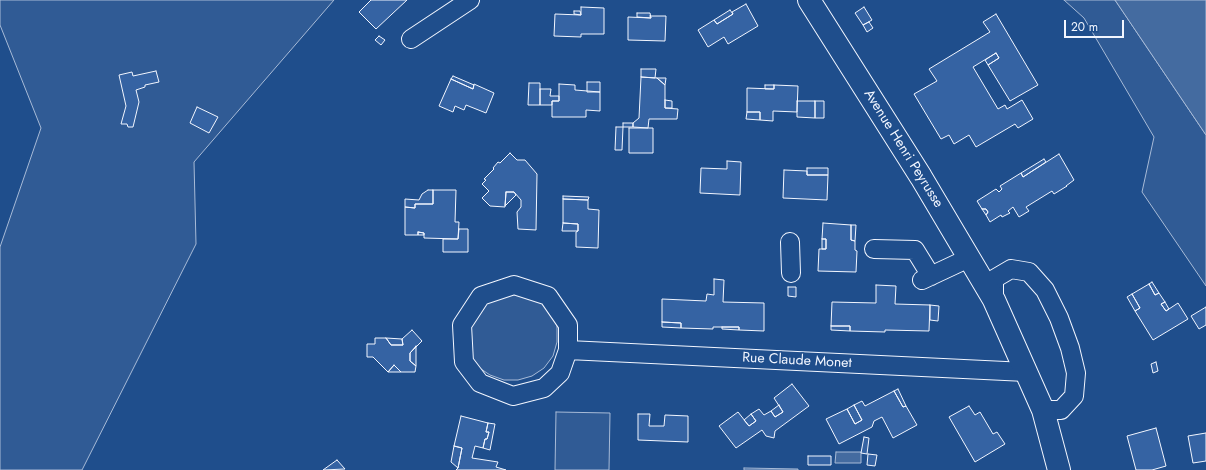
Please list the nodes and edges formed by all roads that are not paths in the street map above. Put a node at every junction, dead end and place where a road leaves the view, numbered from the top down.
1 (470, 0) edge
2 (809, 0) edge
3 (411, 39) dead end
4 (790, 242) dead end
5 (874, 249) dead end
6 (969, 258) junction
7 (790, 273) dead end
8 (994, 300) junction
9 (568, 350) junction
10 (1026, 372) junction
11 (1043, 410) junction
12 (1060, 470) edge

1 - 3 street
2 - 6 street, Avenue Henri Peyrusse
4 - 7 street
5 - 6 street
6 - 8 street, Avenue Henri Peyrusse
8 - 10 street, Avenue Henri Peyrusse
8 - 11 street, Avenue Henri Peyrusse
9 - 9 street
9 - 10 street, Rue Claude Monet
10 - 11 street, Avenue Henri Peyrusse
11 - 12 street, Avenue Henri Peyrusse

